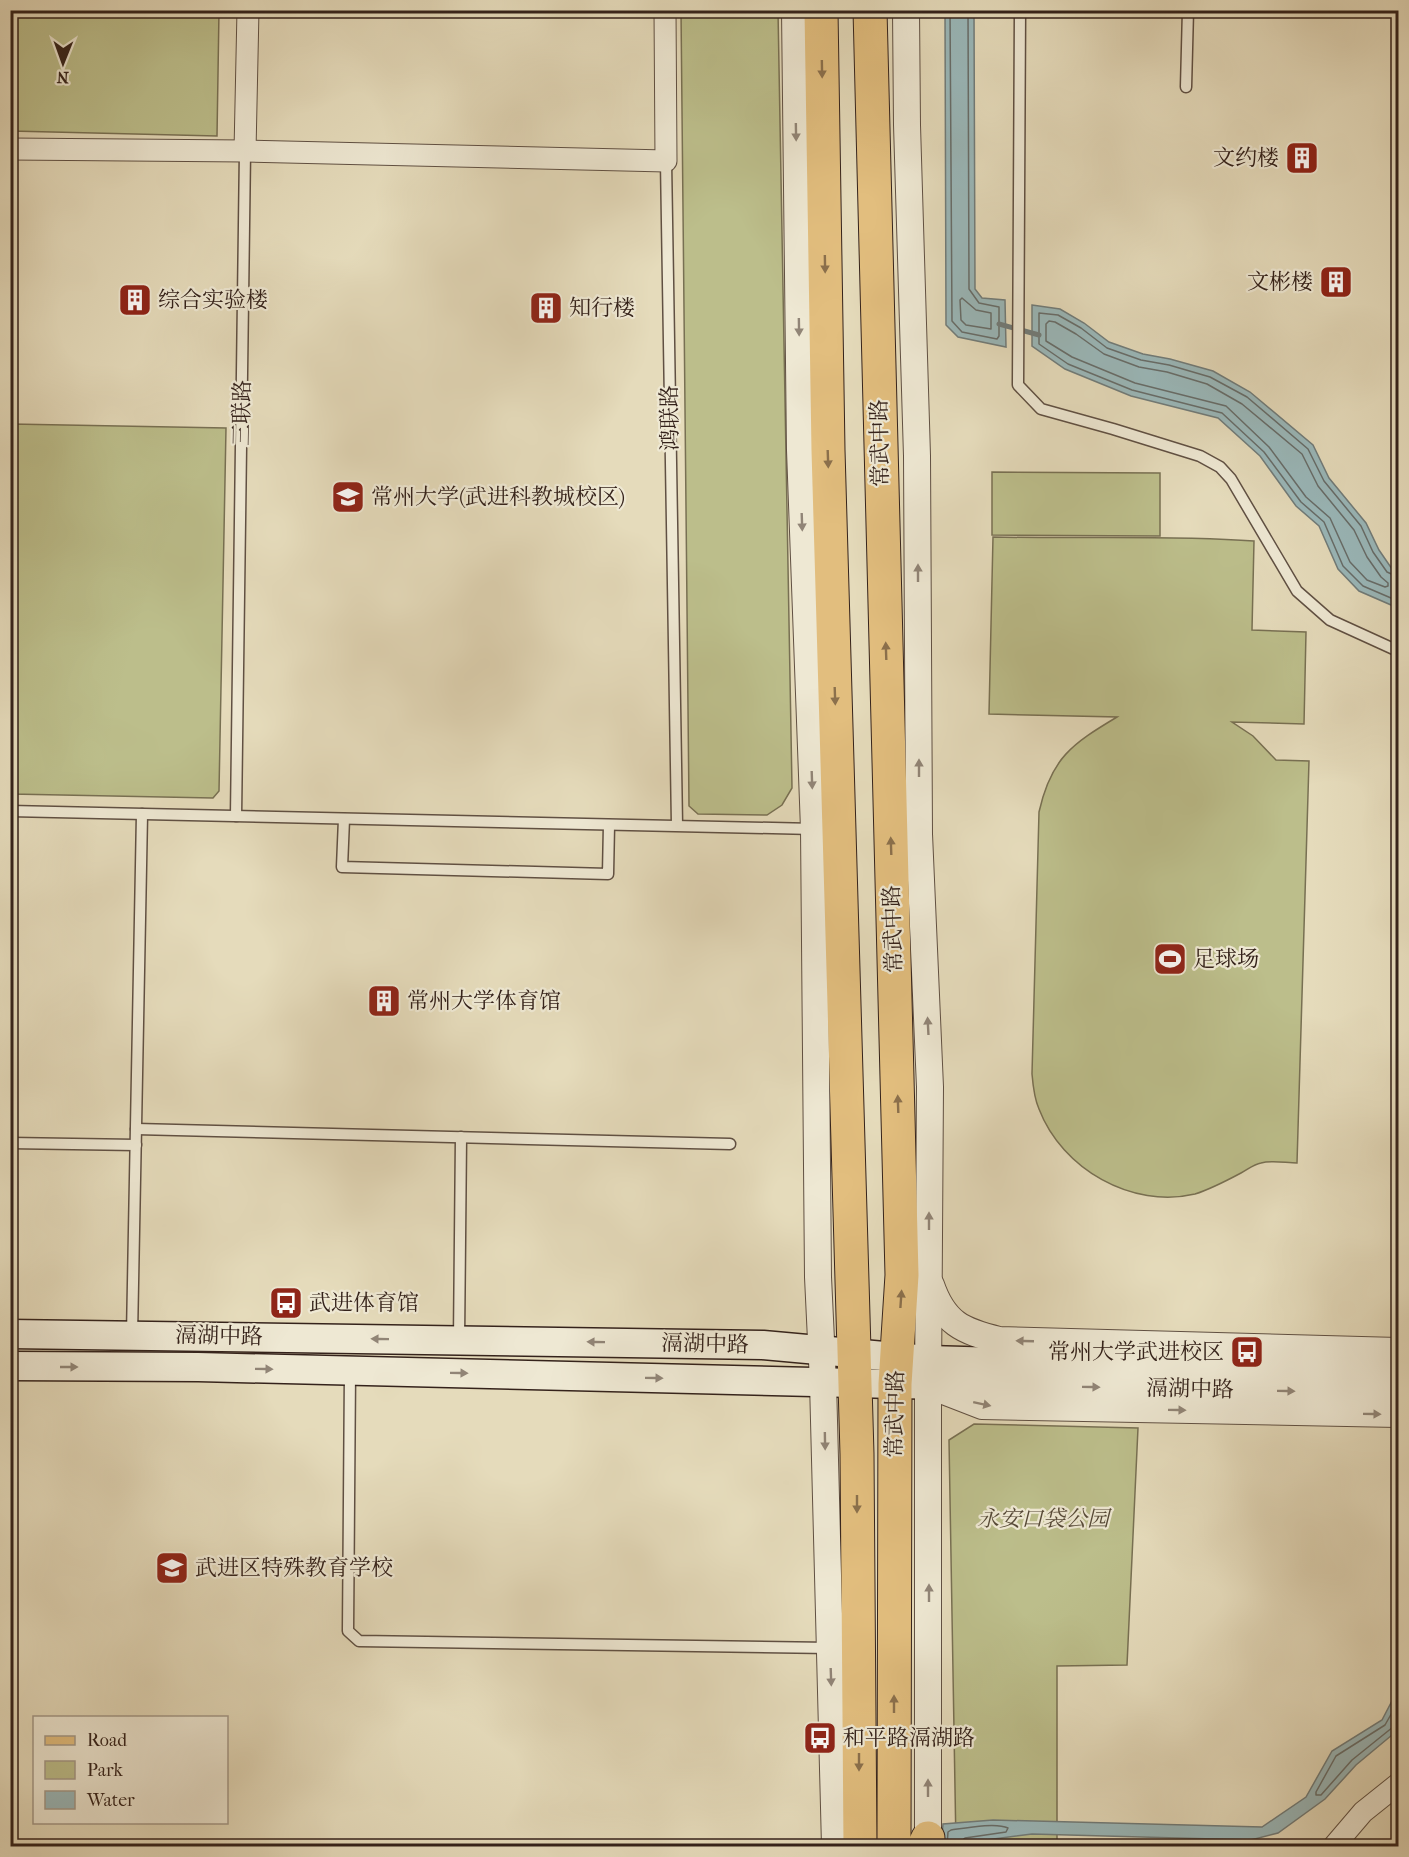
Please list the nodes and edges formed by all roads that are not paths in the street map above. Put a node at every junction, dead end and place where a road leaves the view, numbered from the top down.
1 (248, 10) edge
2 (665, 10) edge
3 (795, 10) edge
4 (821, 10) edge
5 (870, 10) edge
6 (906, 10) edge
7 (1020, 10) edge
8 (1188, 10) edge
9 (1186, 87) dead end
10 (10, 149) edge
11 (245, 151) junction
12 (666, 161) junction
13 (1398, 651) edge
14 (10, 811) edge
15 (142, 814) junction
16 (236, 816) junction
17 (344, 819) junction
18 (609, 825) junction
19 (677, 825) junction
20 (814, 829) junction
21 (136, 1129) junction
22 (461, 1137) junction
23 (10, 1143) edge
24 (730, 1144) dead end
25 (136, 1145) junction
26 (929, 1279) junction
27 (10, 1334) edge
28 (132, 1335) junction
29 (459, 1340) junction
30 (1288, 1348) junction
31 (1398, 1351) edge
32 (10, 1366) edge
33 (839, 1367) junction
34 (350, 1371) junction
35 (1340, 1371) junction
36 (912, 1372) junction
37 (1398, 1373) edge
38 (1398, 1393) edge
39 (1398, 1414) edge
40 (830, 1648) junction
41 (1398, 1784) edge
42 (834, 1806) joint
43 (852, 1843) edge
44 (927, 1844) edge
45 (894, 1846) edge
46 (1334, 1846) edge

1 - 11 street, 三联路
2 - 12 street, 鸿联路
3 -> 20 street
4 -> 33 main road, 常武中路
36 -> 5 main road, 常武中路
26 -> 6 street
7 - 13 lane
8 - 9 lane
10 - 11 street
11 - 12 street
11 - 16 lane, 三联路
12 - 19 lane, 鸿联路
14 - 15 lane
15 - 16 lane
15 - 21 lane
16 - 17 lane
17 - 18 lane
17 - 18 lane
18 - 19 lane
19 - 20 lane
20 - 33 street
21 - 22 lane
21 - 25 lane
22 - 24 lane
22 - 29 lane
23 - 25 lane
25 - 28 lane
30 -> 26 street
26 - 36 street
27 - 28 main road, 滆湖中路
29 -> 28 main road, 滆湖中路
33 -> 29 main road, 滆湖中路
30 - 31 street
30 - 35 main road
32 -> 34 main road, 滆湖中路
34 -> 33 main road, 滆湖中路
33 - 36 main road, 滆湖中路
33 -> 40 street
33 -> 43 main road, 常武中路
34 - 40 lane
35 - 36 main road, 滆湖中路
35 - 37 main road, 滆湖中路
36 -> 38 main road, 滆湖中路
36 -> 39 street
44 -> 36 street
45 -> 36 main road, 常武中路
40 -> 42 street
41 - 46 street
42 - 43 main road

